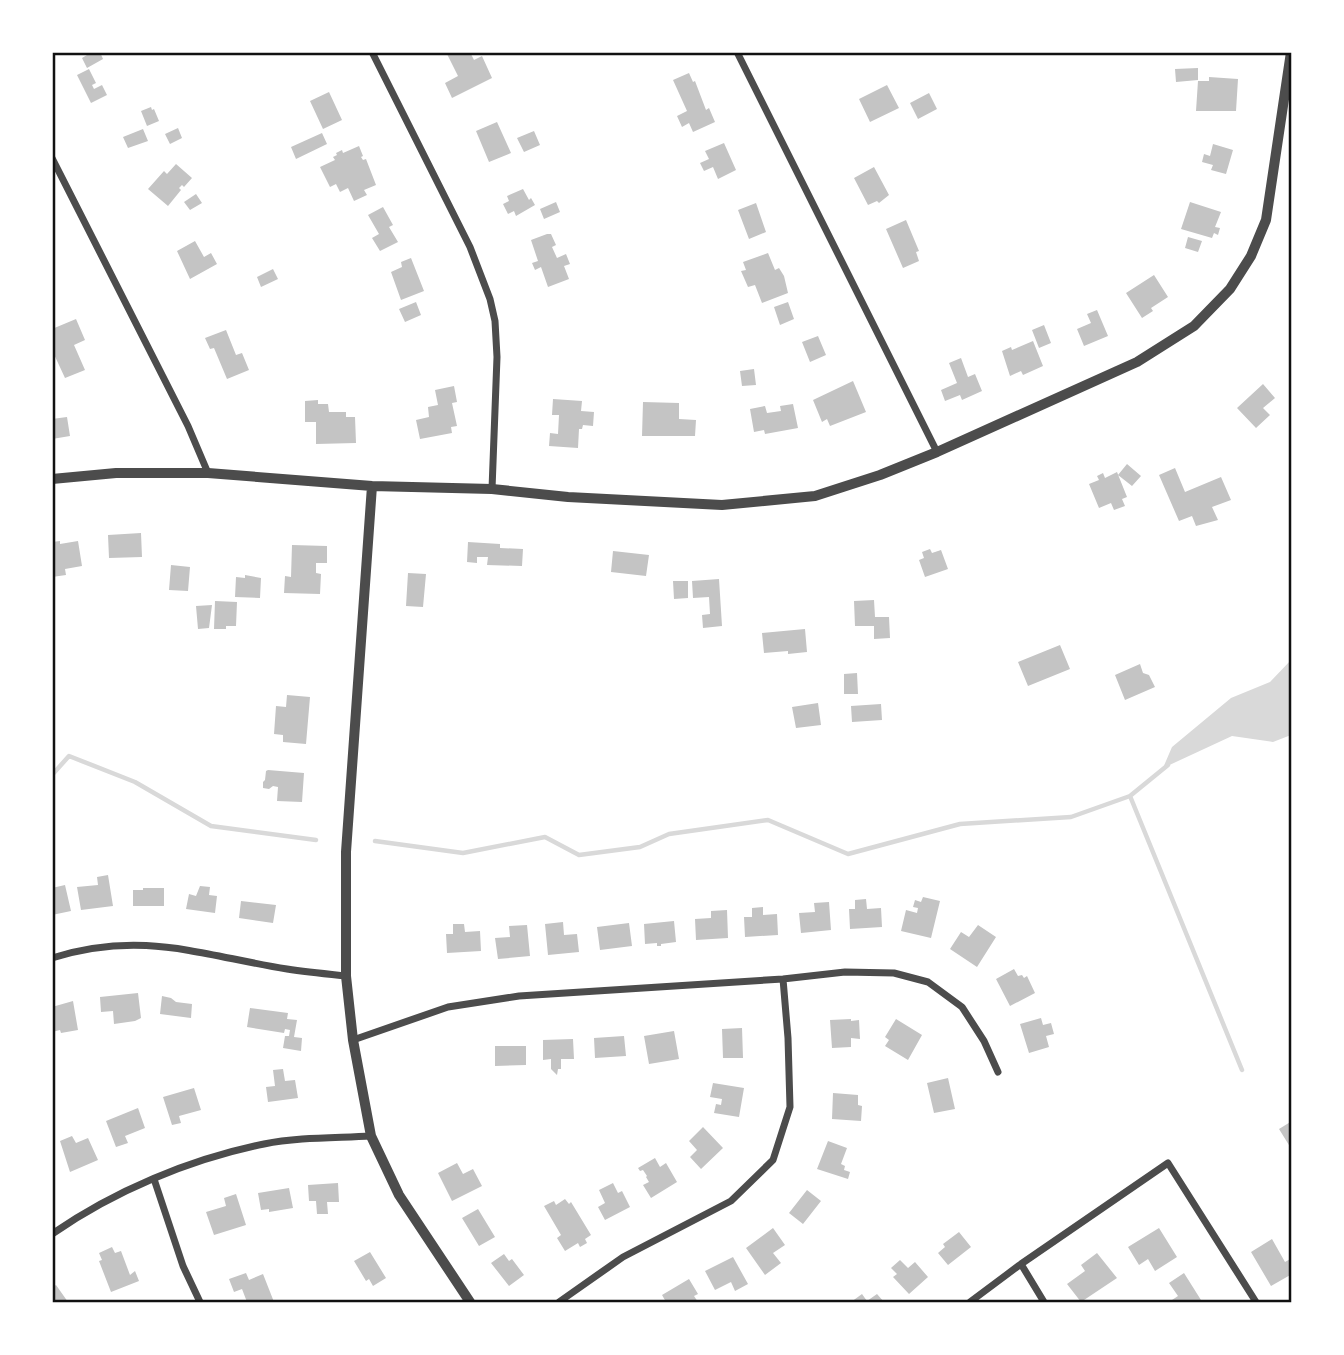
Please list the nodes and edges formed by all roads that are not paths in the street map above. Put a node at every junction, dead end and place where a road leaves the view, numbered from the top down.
1 (372, 52) edge
2 (737, 52) edge
3 (1292, 52) edge
4 (52, 158) edge
5 (937, 452) junction
6 (208, 473) junction
7 (52, 479) edge
8 (372, 485) junction
9 (492, 489) junction
10 (52, 958) edge
11 (346, 976) junction
12 (783, 979) junction
13 (354, 1040) junction
14 (998, 1072) dead end
15 (371, 1136) junction
16 (154, 1180) junction
17 (52, 1234) edge
18 (1021, 1264) junction
19 (200, 1303) edge
20 (470, 1303) edge
21 (559, 1303) edge
22 (970, 1303) edge
23 (1044, 1303) edge
24 (1256, 1303) edge

1 - 9 street
2 - 5 street
3 - 5 street
4 - 6 street
5 - 9 street
6 - 7 street
6 - 8 street
8 - 9 street
8 - 11 street
10 - 11 street
11 - 13 street
12 - 13 street
12 - 14 street
12 - 21 street
13 - 15 street
15 - 16 street
15 - 20 street
16 - 17 street
16 - 19 street
18 - 22 street
18 - 23 street
18 - 24 street

